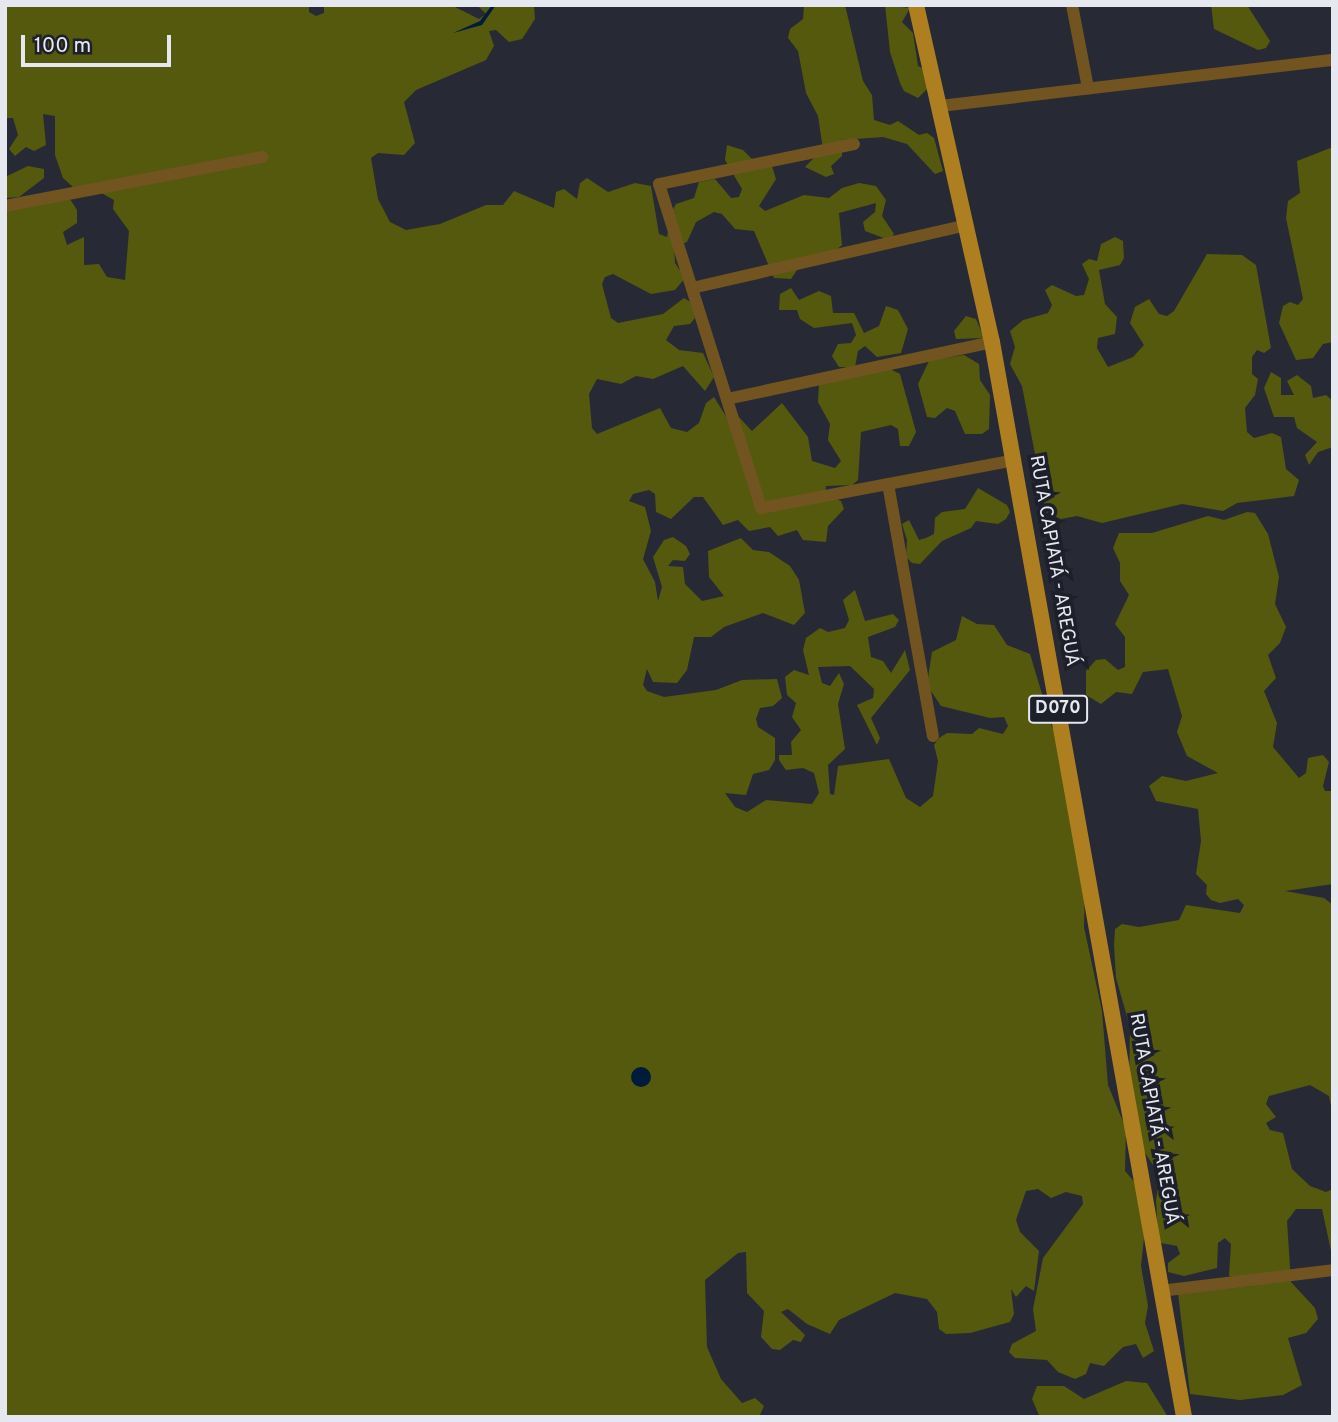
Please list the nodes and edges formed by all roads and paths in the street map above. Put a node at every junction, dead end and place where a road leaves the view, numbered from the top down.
1 (916, 5) edge
2 (1072, 5) edge
3 (1333, 60) edge
4 (1088, 88) junction
5 (940, 106) junction
6 (855, 144) dead end
7 (262, 157) dead end
8 (5, 206) edge
9 (966, 225) junction
10 (692, 288) junction
11 (992, 342) junction
12 (727, 399) junction
13 (1014, 460) junction
14 (888, 484) junction
15 (933, 736) dead end
16 (1333, 1270) edge
17 (1160, 1291) junction
18 (1184, 1417) edge

1 - 5 main road, RUTA CAPIATÁ - AREGUÁ / D070
2 - 4 street
3 - 4 street
4 - 5 street
5 - 9 main road, RUTA CAPIATÁ - AREGUÁ / D070
6 - 10 street
7 - 8 street
9 - 10 street
9 - 11 main road, RUTA CAPIATÁ - AREGUÁ / D070
10 - 12 street
11 - 12 street
11 - 13 main road, RUTA CAPIATÁ - AREGUÁ / D070
12 - 14 street
13 - 14 street
13 - 17 main road, RUTA CAPIATÁ - AREGUÁ / D070
14 - 15 street
16 - 17 street
17 - 18 main road, RUTA CAPIATÁ - AREGUÁ / D070

